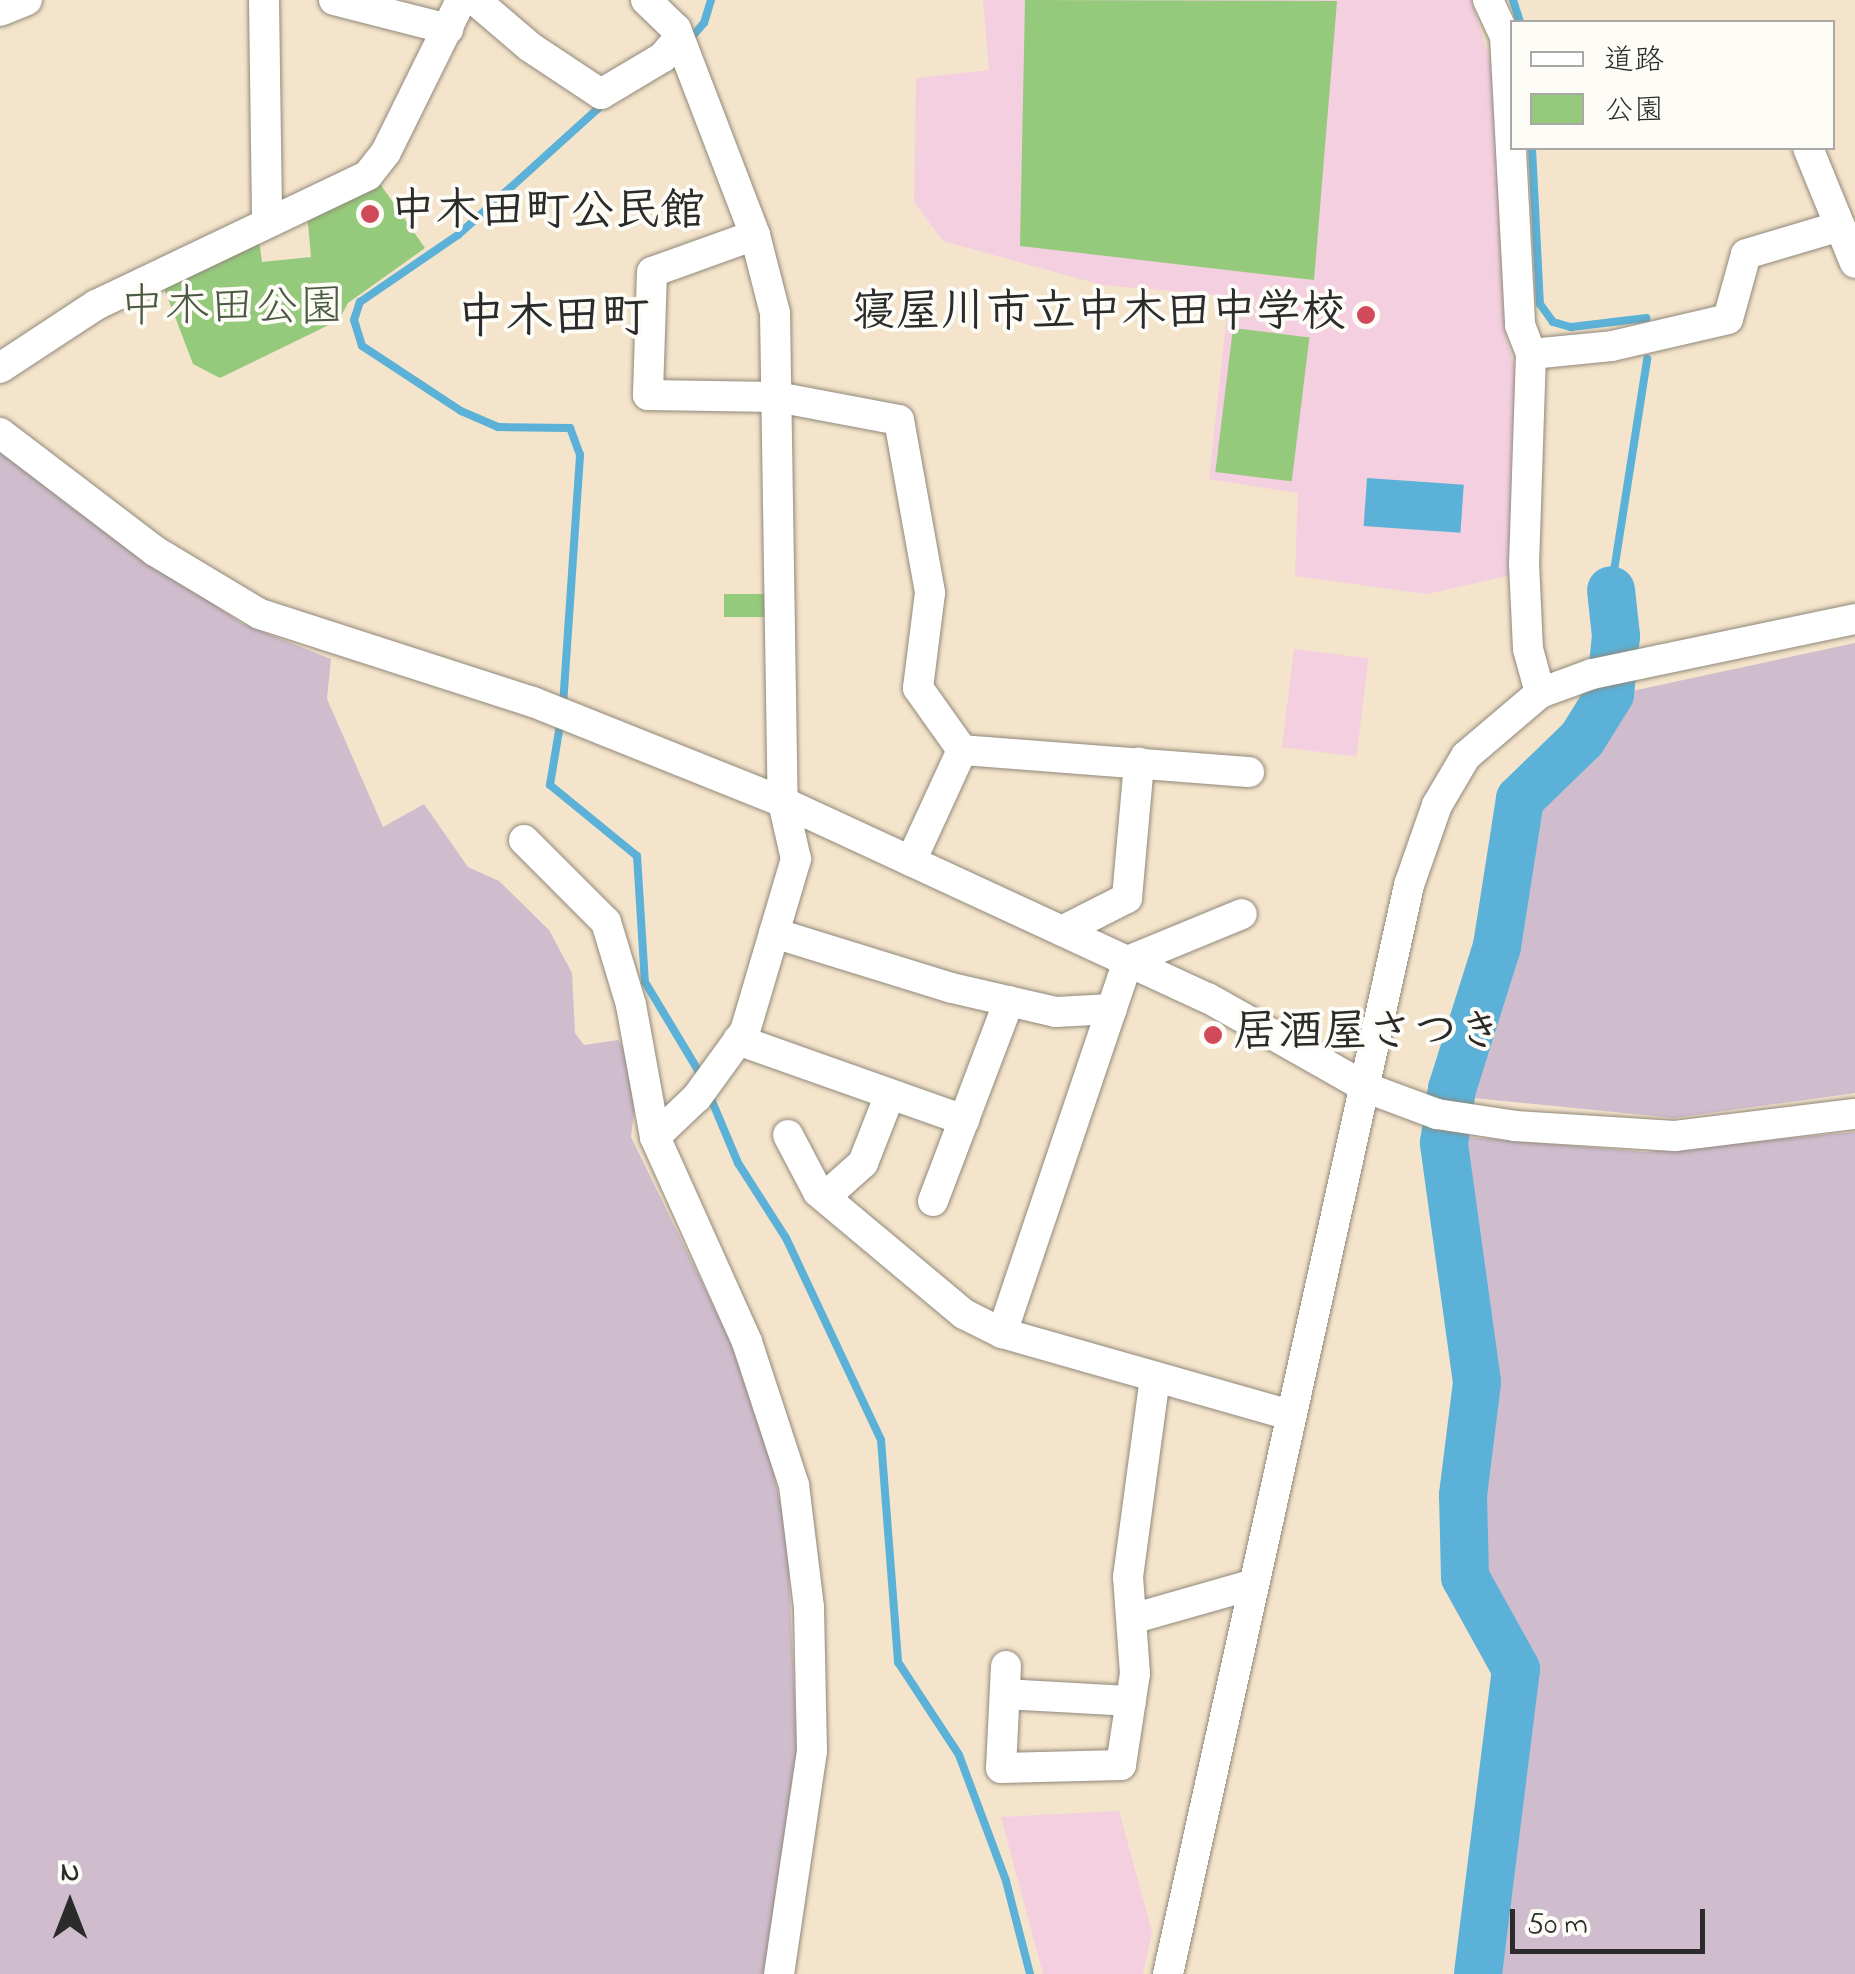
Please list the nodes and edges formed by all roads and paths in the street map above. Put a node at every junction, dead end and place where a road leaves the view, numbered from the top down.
1 (26, 0) edge
2 (264, 0) edge
3 (334, 0) edge
4 (461, 0) edge
5 (476, 0) edge
6 (646, 0) edge
7 (1488, 0) edge
8 (0, 11) edge
9 (448, 29) junction
10 (682, 44) junction
11 (1510, 132) edge
12 (1511, 150) edge
13 (1809, 150) edge
14 (267, 222) junction
15 (1840, 226) junction
16 (755, 235) junction
17 (1855, 263) edge
18 (1531, 354) junction
19 (0, 368) edge
20 (777, 397) junction
21 (0, 433) edge
22 (1855, 619) edge
23 (1540, 693) junction
24 (962, 750) junction
25 (1138, 763) junction
26 (1249, 772) dead end
27 (783, 802) junction
28 (524, 840) dead end
29 (911, 861) junction
30 (1242, 914) dead end
31 (1062, 931) junction
32 (774, 932) junction
33 (1128, 961) junction
34 (1009, 1000) junction
35 (1112, 1009) junction
36 (738, 1040) junction
37 (1366, 1088) junction
38 (890, 1094) junction
39 (1855, 1114) edge
40 (964, 1120) junction
41 (788, 1135) dead end
42 (655, 1137) junction
43 (825, 1197) junction
44 (933, 1202) dead end
45 (1002, 1333) junction
46 (1156, 1377) junction
47 (1290, 1415) junction
48 (1251, 1586) junction
49 (1136, 1618) junction
50 (1131, 1701) junction
51 (779, 1974) edge
52 (1168, 1974) edge

1 - 8 street
2 - 14 street
3 - 9 street
4 - 9 street
5 - 10 street
6 - 10 street
7 - 11 street
9 - 14 street
10 - 16 street
12 - 18 street
13 - 15 street
14 - 19 street
15 - 17 street
15 - 18 street
16 - 20 street
16 - 20 street
18 - 23 street
20 - 24 street
20 - 27 street
21 - 27 street
22 - 23 street
23 - 37 street
24 - 25 street
24 - 29 street
25 - 26 street
25 - 31 street
27 - 29 street
27 - 32 street
28 - 42 street
29 - 31 street
30 - 33 street
31 - 33 street
32 - 34 street
32 - 36 street
33 - 35 street
33 - 37 street
34 - 35 street
34 - 40 street
35 - 45 street
36 - 38 street
36 - 42 street
37 - 39 street
37 - 47 street
38 - 40 street
38 - 43 street
40 - 44 street
41 - 43 street
42 - 51 street
43 - 45 street
45 - 46 street
46 - 47 street
46 - 49 street
47 - 48 street
48 - 49 street
48 - 52 street
49 - 50 street
50 - 50 street

